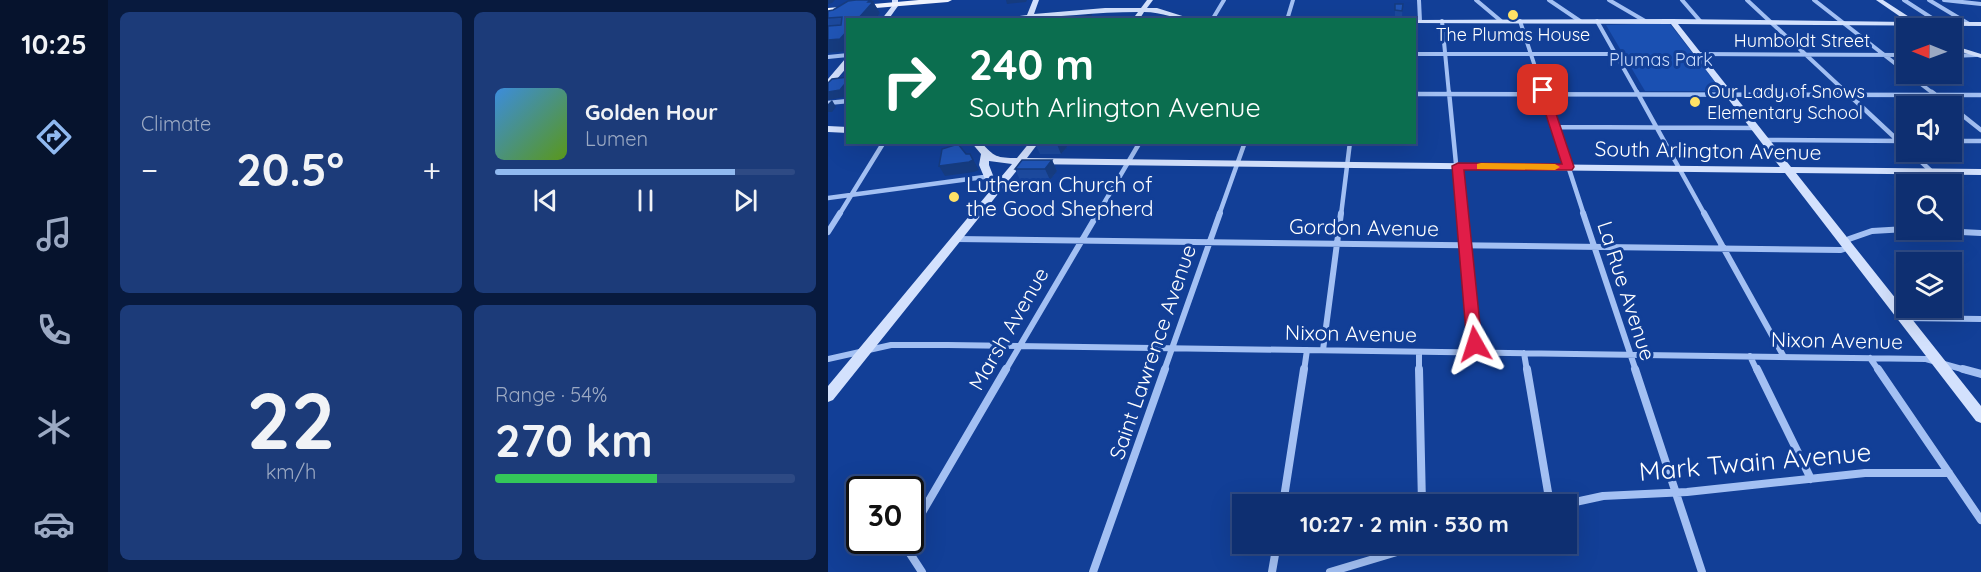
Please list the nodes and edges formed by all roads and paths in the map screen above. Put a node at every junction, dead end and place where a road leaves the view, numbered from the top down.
1 (948, 0) edge
2 (1036, 0) edge
3 (1150, 0) edge
4 (1224, 0) edge
5 (1293, 0) edge
6 (1419, 0) edge
7 (1476, 0) edge
8 (1549, 0) edge
9 (1609, 0) edge
10 (1682, 0) edge
11 (1748, 0) edge
12 (1814, 0) edge
13 (1880, 0) edge
14 (1904, 0) edge
15 (1929, 0) edge
16 (1944, 0) edge
17 (927, 1) edge
18 (895, 2) edge
19 (1981, 4) edge
20 (828, 10) edge
21 (1143, 10) junction
22 (885, 18) edge
23 (1029, 18) edge
24 (1137, 18) edge
25 (1187, 18) edge
26 (1213, 18) edge
27 (1288, 18) edge
28 (1906, 18) edge
29 (1932, 18) edge
30 (1417, 21) edge
31 (1442, 21) junction
32 (1501, 21) junction
33 (1520, 21) junction
34 (1580, 21) junction
35 (1597, 21) junction
36 (1645, 21) junction
37 (1672, 21) junction
38 (1701, 22) junction
39 (1772, 22) junction
40 (1843, 23) junction
41 (1896, 24) edge
42 (1962, 24) edge
43 (1969, 24) junction
44 (1981, 24) edge
45 (1962, 50) edge
46 (1416, 54) edge
47 (1446, 54) junction
48 (1531, 54) junction
49 (1616, 54) junction
50 (1698, 54) junction
51 (846, 55) edge
52 (1806, 55) junction
53 (1884, 55) junction
54 (1896, 55) edge
55 (1978, 55) edge
56 (1962, 56) edge
57 (828, 57) edge
58 (846, 64) edge
59 (1896, 64) edge
60 (828, 84) edge
61 (1922, 84) edge
62 (1416, 94) edge
63 (1450, 94) junction
64 (1544, 94) junction
65 (1638, 94) junction
66 (1729, 94) junction
67 (1848, 94) junction
68 (1935, 94) junction
69 (1981, 95) edge
70 (1937, 96) edge
71 (846, 101) edge
72 (828, 103) edge
73 (1962, 115) edge
74 (1555, 127) junction
75 (1657, 128) junction
76 (1755, 128) junction
77 (828, 129) edge
78 (846, 130) edge
79 (1981, 130) edge
80 (1896, 138) edge
81 (1765, 140) junction
82 (1896, 141) edge
83 (1962, 141) edge
84 (1981, 141) edge
85 (883, 144) edge
86 (977, 144) edge
87 (1033, 144) edge
88 (1139, 144) edge
89 (1244, 144) edge
90 (1350, 144) edge
91 (986, 154) junction
92 (1922, 162) edge
93 (1128, 163) junction
94 (1238, 164) junction
95 (1016, 165) junction
96 (1347, 165) junction
97 (1458, 166) junction
98 (1568, 167) junction
99 (1680, 169) junction
100 (1788, 170) junction
101 (1932, 172) junction
102 (1981, 172) edge
103 (988, 174) junction
104 (995, 190) junction
105 (851, 195) junction
106 (828, 198) edge
107 (1896, 230) edge
108 (828, 232) edge
109 (1962, 232) edge
110 (1981, 233) edge
111 (956, 239) junction
112 (1082, 241) junction
113 (1209, 242) junction
114 (1845, 243) junction
115 (1337, 244) junction
116 (1465, 245) junction
117 (1594, 247) junction
118 (1725, 249) junction
119 (1896, 308) edge
120 (1904, 318) joint
121 (1981, 319) edge
122 (1020, 346) junction
123 (1172, 348) junction
124 (866, 350) junction
125 (1307, 350) junction
126 (1323, 350) junction
127 (1419, 352) junction
128 (1475, 352) junction
129 (1524, 353) junction
130 (1630, 355) junction
131 (1750, 356) junction
132 (1784, 357) junction
133 (1870, 358) junction
134 (828, 360) edge
135 (1937, 361) junction
136 (1981, 374) edge
137 (828, 396) edge
138 (1981, 417) edge
139 (1949, 472) junction
140 (1810, 479) junction
141 (1676, 493) junction
142 (1285, 494) edge
143 (1422, 494) edge
144 (1548, 494) edge
145 (1577, 502) edge
146 (924, 509) edge
147 (1981, 520) edge
148 (910, 554) edge
149 (1275, 554) edge
150 (1388, 554) edge
151 (922, 572) edge
152 (1093, 572) edge
153 (1272, 572) edge
154 (1330, 572) edge
155 (1702, 572) edge

1 - 17 main road
2 - 23 main road
3 - 21 main road
4 - 26 street
5 - 27 street
6 - 30 street
7 - 32 street
8 - 34 street
9 - 36 street
10 - 38 street
11 - 39 street
12 - 40 street
13 - 28 main road
14 - 29 street
15 - 43 street
16 - 19 street
17 - 18 main road
18 - 20 main road
18 - 22 main road
21 - 23 main road
21 - 24 main road
21 - 25 main road
30 - 31 main road
31 - 32 main road
31 - 47 street
32 - 33 main road
33 - 34 main road
33 - 48 street, La Rue Avenue
34 - 35 main road
35 - 36 main road
35 - 49 street
36 - 37 main road
37 - 38 main road
37 - 50 main road
38 - 39 main road
39 - 40 main road
39 - 52 street
40 - 41 main road
40 - 53 street
42 - 43 main road
43 - 44 main road
45 - 55 main road
46 - 47 street
47 - 48 street
47 - 63 street
48 - 49 street
48 - 64 street, La Rue Avenue
49 - 65 street
50 - 52 street, Humboldt Street
50 - 66 main road
51 - 57 street
52 - 53 street, Humboldt Street
52 - 67 street
53 - 54 street, Humboldt Street
53 - 59 street
55 - 56 street
58 - 60 main road
61 - 68 street
62 - 63 street
63 - 64 street
63 - 97 street
64 - 65 street
64 - 74 street, La Rue Avenue
65 - 66 street
65 - 75 street
66 - 67 street
66 - 76 main road
67 - 68 street
67 - 80 street
68 - 69 street
68 - 70 street
71 - 72 street
73 - 79 street
74 - 75 street
74 - 98 street, La Rue Avenue
75 - 76 street
75 - 99 street
76 - 81 main road
77 - 78 main road
81 - 82 street
81 - 100 main road
83 - 84 street
85 - 105 street
86 - 91 main road
87 - 95 main road
88 - 93 street, Marsh Avenue
89 - 94 street, Saint Lawrence Avenue
90 - 96 street
91 - 95 main road, South Arlington Avenue
91 - 103 main road
92 - 101 street
93 - 94 main road, South Arlington Avenue
93 - 95 main road, South Arlington Avenue
93 - 112 street, Marsh Avenue
94 - 96 main road, South Arlington Avenue
94 - 113 street, Saint Lawrence Avenue
95 - 103 main road
95 - 104 main road
96 - 97 main road, South Arlington Avenue
96 - 115 street
97 - 98 main road, South Arlington Avenue
97 - 116 street
98 - 99 main road, South Arlington Avenue
98 - 117 street, La Rue Avenue
99 - 100 main road, South Arlington Avenue
99 - 118 street
100 - 101 main road, South Arlington Avenue
100 - 114 main road
101 - 102 main road, South Arlington Avenue
103 - 104 main road
103 - 105 street
104 - 111 main road
105 - 106 street
105 - 108 street
107 - 114 street, Gordon Avenue
109 - 110 street
111 - 112 street, Gordon Avenue
111 - 124 main road
112 - 113 street, Gordon Avenue
112 - 122 street, Marsh Avenue
113 - 115 street, Gordon Avenue
113 - 123 street, Saint Lawrence Avenue
114 - 118 street, Gordon Avenue
114 - 119 main road
115 - 116 street, Gordon Avenue
115 - 126 street
116 - 117 street, Gordon Avenue
116 - 128 street
117 - 118 street, Gordon Avenue
117 - 130 street, La Rue Avenue
118 - 132 street
120 - 121 street
120 - 135 main road
122 - 123 street, Nixon Avenue
122 - 124 street, Nixon Avenue
122 - 146 street, Marsh Avenue
123 - 125 street, Nixon Avenue
123 - 152 street, Saint Lawrence Avenue
124 - 134 street, Nixon Avenue
124 - 137 main road
125 - 126 street, Nixon Avenue
125 - 142 street
126 - 127 street, Nixon Avenue
127 - 128 street, Nixon Avenue
127 - 143 street
128 - 129 street, Nixon Avenue
129 - 130 street, Nixon Avenue
129 - 144 street
130 - 131 street, Nixon Avenue
130 - 141 street, La Rue Avenue
131 - 132 street, Nixon Avenue
131 - 140 street
132 - 133 street, Nixon Avenue
133 - 135 street, Nixon Avenue
133 - 139 street
135 - 136 street, Nixon Avenue
135 - 138 main road
139 - 140 street, Mark Twain Avenue
139 - 147 street
140 - 141 street, Mark Twain Avenue
141 - 145 street, Mark Twain Avenue
141 - 155 street, La Rue Avenue
148 - 151 street
149 - 153 street
150 - 154 street

